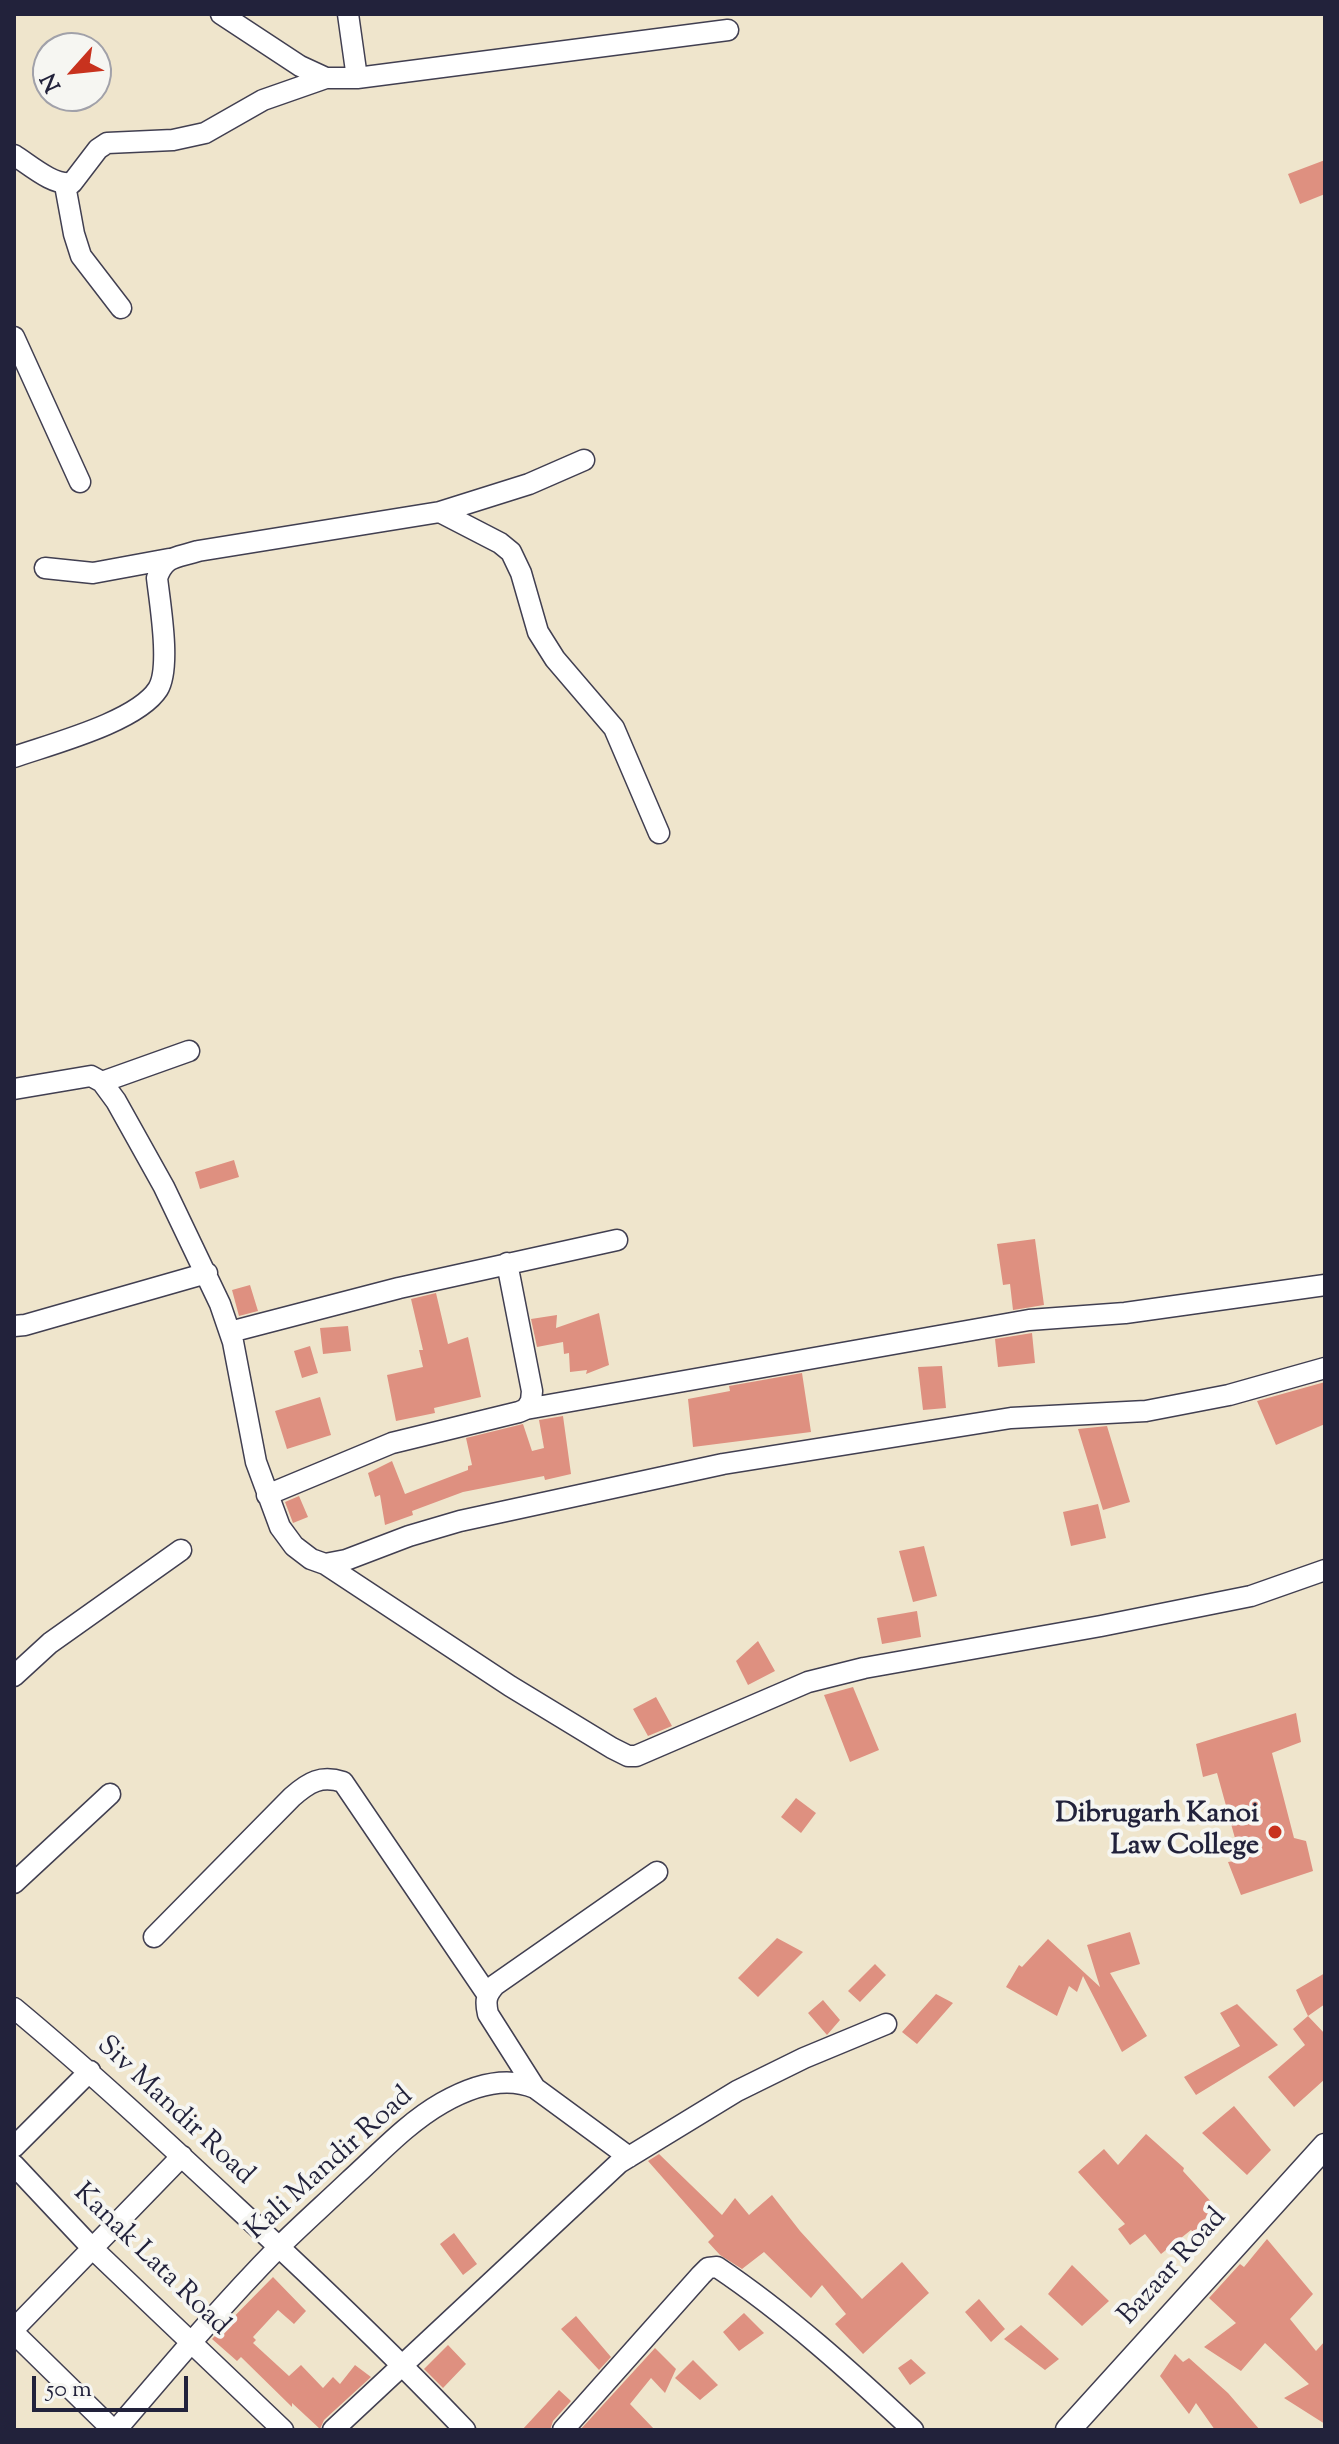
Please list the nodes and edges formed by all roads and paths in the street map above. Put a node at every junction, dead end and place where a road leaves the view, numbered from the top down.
1 (221, 14) edge
2 (348, 14) edge
3 (728, 30) dead end
4 (326, 78) junction
5 (357, 78) junction
6 (14, 155) edge
7 (65, 185) junction
8 (121, 308) dead end
9 (14, 337) edge
10 (584, 460) dead end
11 (80, 482) dead end
12 (440, 512) junction
13 (169, 559) junction
14 (45, 568) dead end
15 (14, 757) edge
16 (659, 833) dead end
17 (189, 1051) dead end
18 (102, 1082) junction
19 (14, 1089) edge
20 (617, 1240) dead end
21 (507, 1263) junction
22 (207, 1273) junction
23 (1325, 1285) edge
24 (14, 1326) edge
25 (230, 1332) junction
26 (1325, 1368) edge
27 (526, 1409) junction
28 (267, 1495) junction
29 (181, 1550) dead end
30 (325, 1564) junction
31 (1325, 1570) edge
32 (14, 1676) edge
33 (110, 1794) dead end
34 (657, 1872) dead end
35 (14, 1883) edge
36 (154, 1937) dead end
37 (487, 1994) junction
38 (14, 2008) edge
39 (886, 2024) dead end
40 (90, 2071) junction
41 (535, 2088) junction
42 (1325, 2146) edge
43 (14, 2147) edge
44 (182, 2156) junction
45 (629, 2157) junction
46 (14, 2165) edge
47 (279, 2247) junction
48 (92, 2248) junction
49 (14, 2331) edge
50 (191, 2342) junction
51 (402, 2363) junction
52 (114, 2430) edge
53 (283, 2430) edge
54 (333, 2430) edge
55 (465, 2430) edge
56 (563, 2430) edge
57 (913, 2430) edge
58 (1068, 2430) edge

1 - 4 street
2 - 5 street
3 - 5 street
4 - 5 street
4 - 7 street
6 - 7 street
7 - 8 street
9 - 11 street
10 - 12 street
12 - 13 street
12 - 16 street
13 - 14 street
13 - 15 street
17 - 18 street
18 - 19 street
18 - 22 street
20 - 21 street
21 - 25 street
21 - 27 street
22 - 24 street
22 - 25 street
23 - 27 street
25 - 28 street
26 - 30 street
27 - 28 street
28 - 30 street
29 - 32 street
30 - 31 street
33 - 35 street
34 - 37 street
36 - 37 street
37 - 41 street
38 - 40 street, Siv Mandir Road
39 - 45 street
40 - 43 street
40 - 44 street, Siv Mandir Road
41 - 45 street, Kali Mandir Road
41 - 47 street, Kali Mandir Road
42 - 58 street, Bazaar Road
44 - 47 street, Siv Mandir Road
44 - 48 street
45 - 51 street
46 - 48 street, Kanak Lata Road
47 - 50 street, Kali Mandir Road
47 - 51 street, Siv Mandir Road
48 - 49 street
48 - 50 street, Kanak Lata Road
49 - 52 street
50 - 52 street, Kali Mandir Road
50 - 53 street, Kanak Lata Road
51 - 54 street
51 - 55 street, Siv Mandir Road
56 - 57 street

